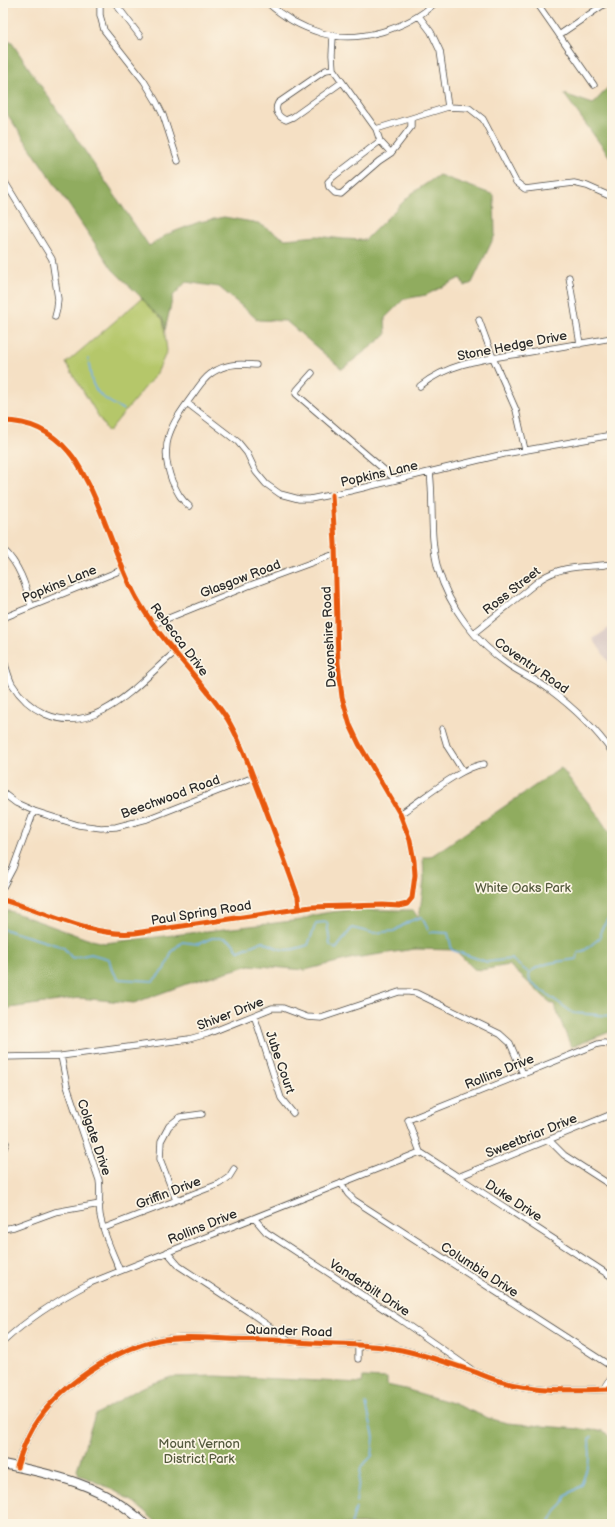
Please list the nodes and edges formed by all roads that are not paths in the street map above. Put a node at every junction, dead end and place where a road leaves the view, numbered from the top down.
1 (100, 3) edge
2 (115, 3) edge
3 (268, 3) edge
4 (435, 3) edge
5 (537, 3) edge
6 (606, 3) edge
7 (597, 5) edge
8 (419, 16) junction
9 (559, 35) junction
10 (140, 36) dead end
11 (333, 36) junction
12 (333, 69) junction
13 (342, 82) junction
14 (594, 86) dead end
15 (448, 107) junction
16 (411, 119) junction
17 (376, 129) junction
18 (380, 141) junction
19 (391, 153) junction
20 (178, 161) dead end
21 (3, 179) edge
22 (612, 197) edge
23 (569, 276) dead end
24 (54, 317) dead end
25 (479, 320) dead end
26 (612, 338) edge
27 (580, 344) junction
28 (493, 358) junction
29 (256, 365) dead end
30 (312, 372) dead end
31 (420, 386) dead end
32 (187, 403) junction
33 (3, 421) edge
34 (612, 435) edge
35 (525, 450) junction
36 (430, 472) junction
37 (396, 480) junction
38 (332, 495) junction
39 (189, 506) dead end
40 (3, 549) edge
41 (335, 554) junction
42 (612, 564) edge
43 (124, 569) junction
44 (31, 606) junction
45 (3, 618) edge
46 (154, 624) junction
47 (474, 633) junction
48 (174, 653) junction
49 (3, 658) edge
50 (442, 729) dead end
51 (612, 752) edge
52 (484, 764) dead end
53 (463, 771) junction
54 (254, 777) junction
55 (3, 794) edge
56 (34, 811) junction
57 (400, 814) junction
58 (3, 888) edge
59 (3, 900) edge
60 (407, 904) joint
61 (299, 908) junction
62 (254, 1015) junction
63 (612, 1049) edge
64 (62, 1056) junction
65 (3, 1057) edge
66 (523, 1074) junction
67 (293, 1113) dead end
68 (202, 1114) dead end
69 (612, 1114) edge
70 (549, 1140) junction
71 (6, 1143) dead end
72 (3, 1151) edge
73 (420, 1152) junction
74 (234, 1169) dead end
75 (458, 1176) junction
76 (341, 1183) junction
77 (612, 1186) edge
78 (176, 1200) junction
79 (100, 1204) junction
80 (254, 1218) junction
81 (104, 1228) junction
82 (3, 1229) edge
83 (167, 1252) junction
84 (120, 1271) junction
85 (612, 1277) edge
86 (288, 1340) junction
87 (3, 1342) edge
88 (358, 1344) junction
89 (358, 1359) dead end
90 (612, 1368) edge
91 (476, 1372) junction
92 (612, 1378) edge
93 (609, 1389) edge
94 (3, 1464) edge
95 (17, 1467) junction
96 (145, 1524) edge

1 - 20 street
2 - 10 street
3 - 11 street
4 - 8 street
5 - 9 street
6 - 7 street
7 - 9 street
8 - 11 street
8 - 15 street
9 - 14 street
11 - 12 street
12 - 13 street
12 - 13 street
13 - 17 street
15 - 16 street
15 - 22 street
16 - 17 street
16 - 19 street
17 - 18 street
18 - 19 street
18 - 19 street
21 - 24 street
23 - 27 street
25 - 28 street
26 - 27 street, Stone Hedge Drive
27 - 28 street, Stone Hedge Drive
28 - 31 street, Stone Hedge Drive
28 - 35 street
29 - 32 street
30 - 37 street
32 - 38 street, Popkins Lane
32 - 39 street
33 - 43 street, Rebecca Drive
34 - 35 street, Popkins Lane
35 - 36 street, Popkins Lane
36 - 37 street, Popkins Lane
36 - 47 street, Coventry Road
37 - 38 street, Popkins Lane
38 - 41 street, Devonshire Road
40 - 44 street
41 - 46 street, Glasgow Road
41 - 57 street, Devonshire Road
42 - 47 street, Ross Street
43 - 44 street, Popkins Lane
43 - 46 street, Rebecca Drive
44 - 45 street, Popkins Lane
46 - 48 street, Rebecca Drive
47 - 51 street, Coventry Road
48 - 49 street
48 - 54 street, Rebecca Drive
50 - 53 street
52 - 53 street
53 - 57 street
54 - 56 street, Beechwood Road
54 - 61 street, Rebecca Drive
55 - 56 street, Beechwood Road
56 - 58 street
57 - 60 street, Devonshire Road
59 - 61 street, Paul Spring Road
60 - 61 street, Paul Spring Road
62 - 64 street, Shiver Drive
62 - 66 street, Shiver Drive
62 - 67 street, Jube Court
63 - 66 street, Rollins Drive
64 - 65 street, Shiver Drive
64 - 79 street, Colgate Drive
66 - 73 street, Rollins Drive
68 - 78 street
69 - 70 street, Sweetbriar Drive
70 - 75 street, Sweetbriar Drive
70 - 77 street
71 - 72 street
73 - 75 street, Duke Drive
73 - 76 street, Rollins Drive
74 - 78 street, Griffin Drive
75 - 85 street, Duke Drive
76 - 80 street, Rollins Drive
76 - 90 street, Columbia Drive
78 - 81 street, Griffin Drive
79 - 81 street, Colgate Drive
79 - 82 street
80 - 83 street, Rollins Drive
80 - 91 street, Vanderbilt Drive
81 - 84 street, Colgate Drive
83 - 84 street, Rollins Drive
83 - 86 street
84 - 87 street, Rollins Drive
86 - 88 street, Quander Road
86 - 95 street, Quander Road
88 - 89 street
88 - 91 street, Quander Road
91 - 93 street, Quander Road
92 - 93 street
94 - 95 main road
95 - 96 main road

